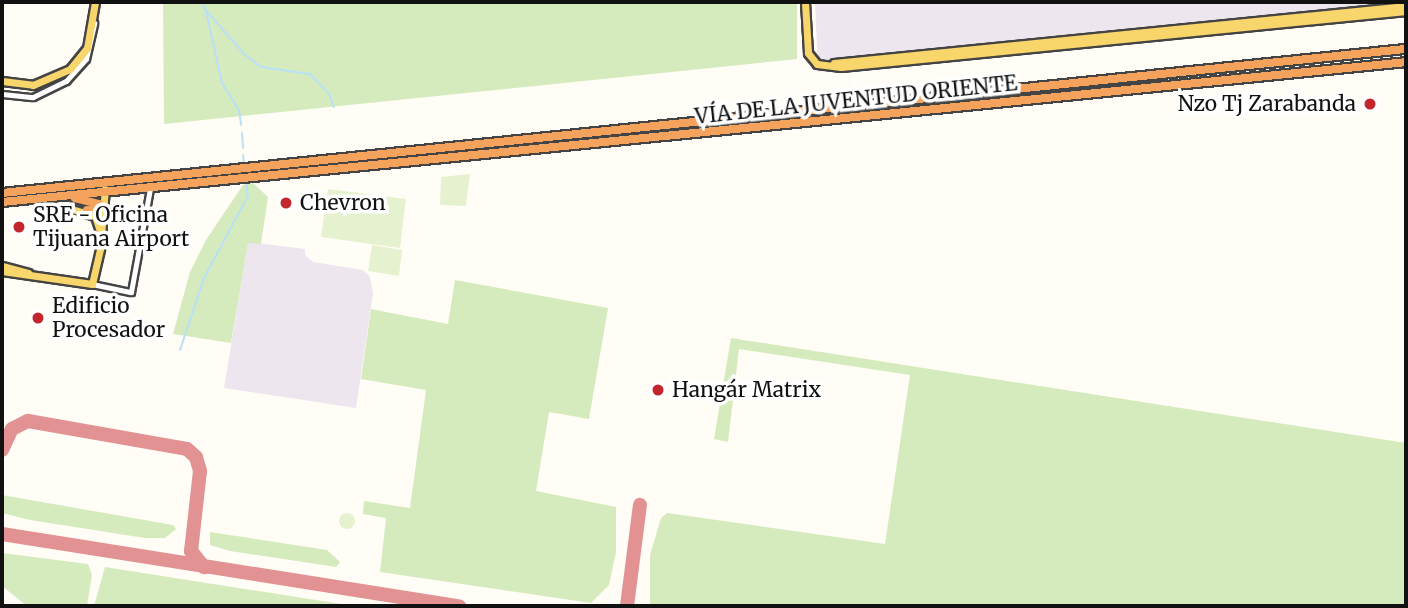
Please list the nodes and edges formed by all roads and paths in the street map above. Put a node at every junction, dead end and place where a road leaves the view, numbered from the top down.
1 (95, 2) edge
2 (805, 2) edge
3 (1406, 6) edge
4 (1406, 11) edge
5 (94, 23) junction
6 (1406, 49) edge
7 (1298, 60) junction
8 (1406, 62) edge
9 (1249, 65) junction
10 (823, 66) junction
11 (1300, 72) junction
12 (1251, 76) junction
13 (2, 81) edge
14 (2, 94) edge
15 (105, 183) junction
16 (150, 188) junction
17 (2, 193) edge
18 (105, 193) junction
19 (69, 196) junction
20 (2, 202) edge
21 (79, 208) joint
22 (102, 236) junction
23 (2, 265) edge
24 (2, 271) edge
25 (31, 276) junction
26 (92, 284) junction

1 - 5 main road
2 - 10 main road
3 - 10 main road
4 - 10 main road
5 - 13 main road
5 - 14 street
6 - 7 highway, VÍA DE LA JUVENTUD ORIENTE
7 - 9 highway, VÍA DE LA JUVENTUD ORIENTE
7 - 11 highway
8 - 11 highway, VÍA DE LA JUVENTUD ORIENTE
9 - 12 highway
9 - 15 highway, VÍA DE LA JUVENTUD ORIENTE
11 - 12 highway, VÍA DE LA JUVENTUD ORIENTE
12 - 16 highway, VÍA DE LA JUVENTUD ORIENTE
15 - 17 highway, VÍA DE LA JUVENTUD ORIENTE
15 - 18 main road
16 - 18 highway, VÍA DE LA JUVENTUD ORIENTE
16 - 26 street
18 - 19 highway, VÍA DE LA JUVENTUD ORIENTE
18 - 22 main road
19 - 20 highway, VÍA DE LA JUVENTUD ORIENTE
19 - 21 highway
21 - 22 main road
22 - 26 main road
23 - 25 main road
24 - 25 main road
25 - 26 main road

